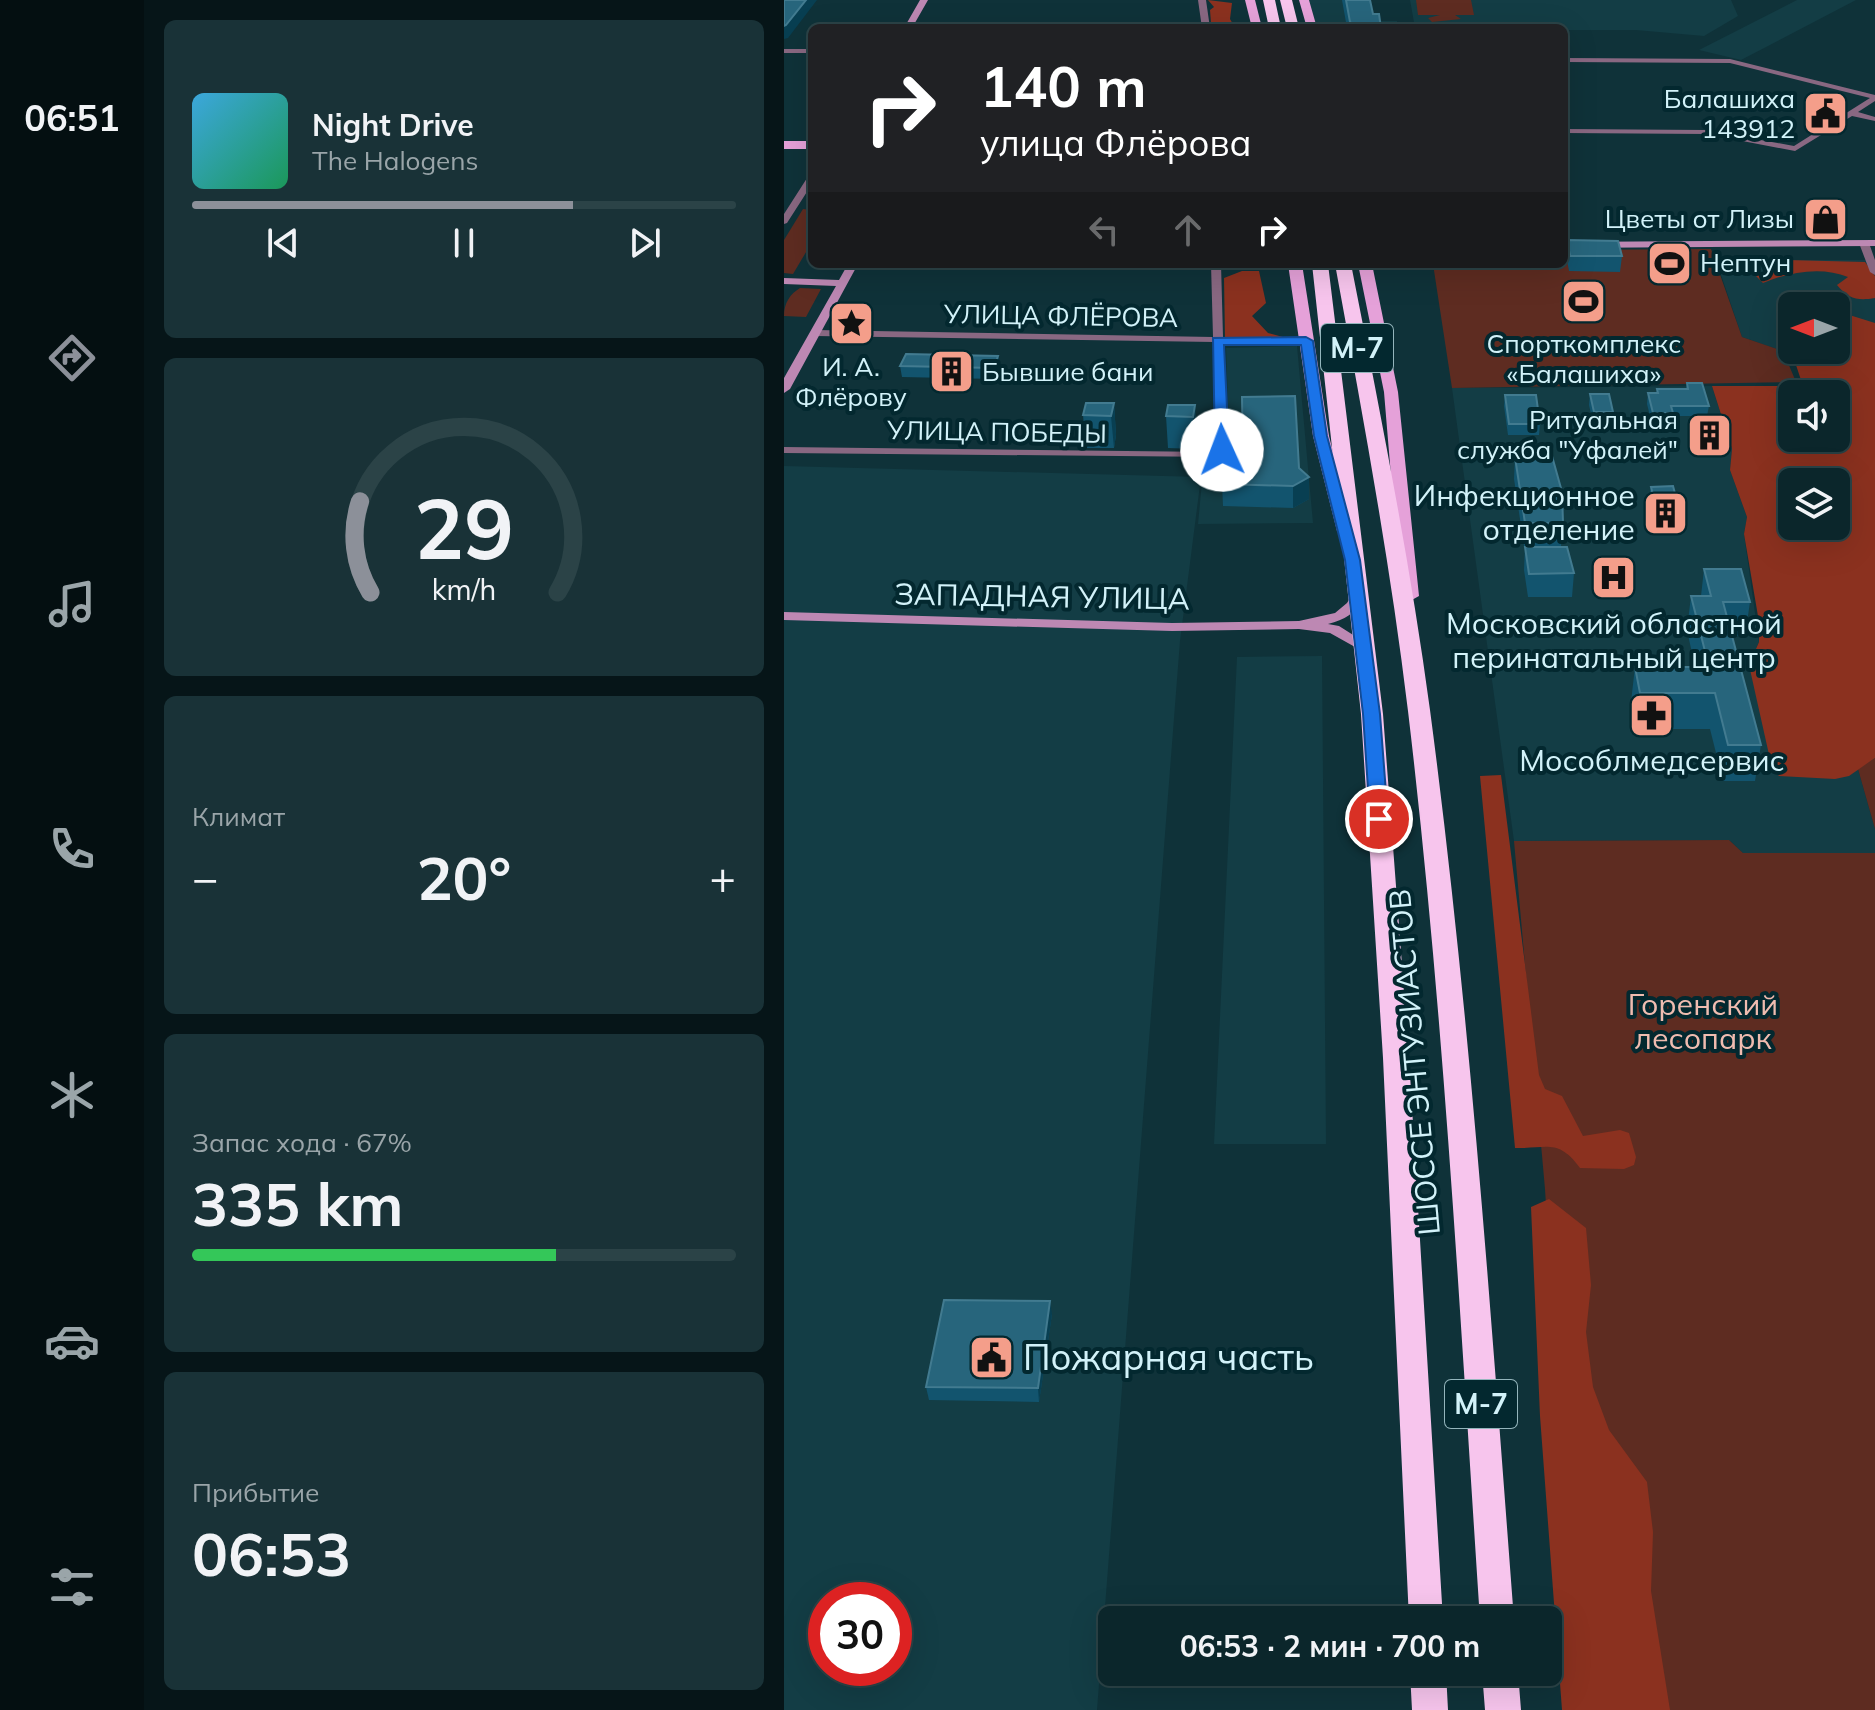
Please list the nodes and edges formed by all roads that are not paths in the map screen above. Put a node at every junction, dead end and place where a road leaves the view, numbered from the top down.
1 (924, 0) edge
2 (1202, 0) edge
3 (1250, 0) edge
4 (1269, 0) edge
5 (1286, 0) edge
6 (1304, 0) edge
7 (910, 24) edge
8 (1205, 24) edge
9 (1256, 24) edge
10 (1274, 24) edge
11 (1292, 24) edge
12 (1311, 24) edge
13 (787, 51) dead end
14 (808, 51) edge
15 (1568, 60) edge
16 (1875, 97) edge
17 (1850, 113) junction
18 (1875, 119) edge
19 (1568, 131) edge
20 (784, 145) edge
21 (808, 145) edge
22 (808, 183) edge
23 (784, 221) edge
24 (1869, 243) edge
25 (1568, 245) edge
26 (851, 268) edge
27 (1216, 268) edge
28 (1296, 268) edge
29 (1320, 268) edge
30 (1343, 268) edge
31 (1366, 268) edge
32 (1875, 272) edge
33 (784, 281) edge
34 (843, 283) junction
35 (815, 333) junction
36 (1218, 341) junction
37 (1306, 341) junction
38 (784, 389) edge
39 (784, 450) edge
40 (1352, 560) junction
41 (1357, 598) junction
42 (784, 616) edge
43 (1299, 625) junction
44 (1408, 632) junction
45 (1364, 648) junction
46 (1425, 1606) edge
47 (1496, 1606) edge
48 (1429, 1686) edge
49 (1501, 1686) edge
50 (1430, 1710) edge
51 (1503, 1710) edge

1 - 7 street
2 - 8 street
3 - 9 main road
4 - 10 highway
5 - 11 highway
6 - 12 main road
13 - 14 street
15 - 16 street
16 - 17 street
17 - 18 street
17 - 19 street
20 - 21 main road
22 - 23 street
24 - 25 street
24 - 32 street
26 - 34 street
27 - 36 street
28 - 37 main road
29 - 40 highway, ШОССЕ ЭНТУЗИАСТОВ / М-7
30 - 44 highway, ШОССЕ ЭНТУЗИАСТОВ / М-7
31 - 44 main road
33 - 34 street
34 - 35 street
35 - 36 street, УЛИЦА ФЛЁРОВА
35 - 38 street
36 - 37 street, УЛИЦА ФЛЁРОВА
36 - 39 street, УЛИЦА ПОБЕДЫ
37 - 40 main road
40 - 41 highway, ШОССЕ ЭНТУЗИАСТОВ / М-7
41 - 43 street, ЗАПАДНАЯ УЛИЦА
41 - 45 highway, ШОССЕ ЭНТУЗИАСТОВ / М-7
42 - 43 street, ЗАПАДНАЯ УЛИЦА
43 - 45 street, ЗАПАДНАЯ УЛИЦА
44 - 47 highway, ШОССЕ ЭНТУЗИАСТОВ / М-7
45 - 46 highway, ШОССЕ ЭНТУЗИАСТОВ / М-7
48 - 50 highway
49 - 51 highway

